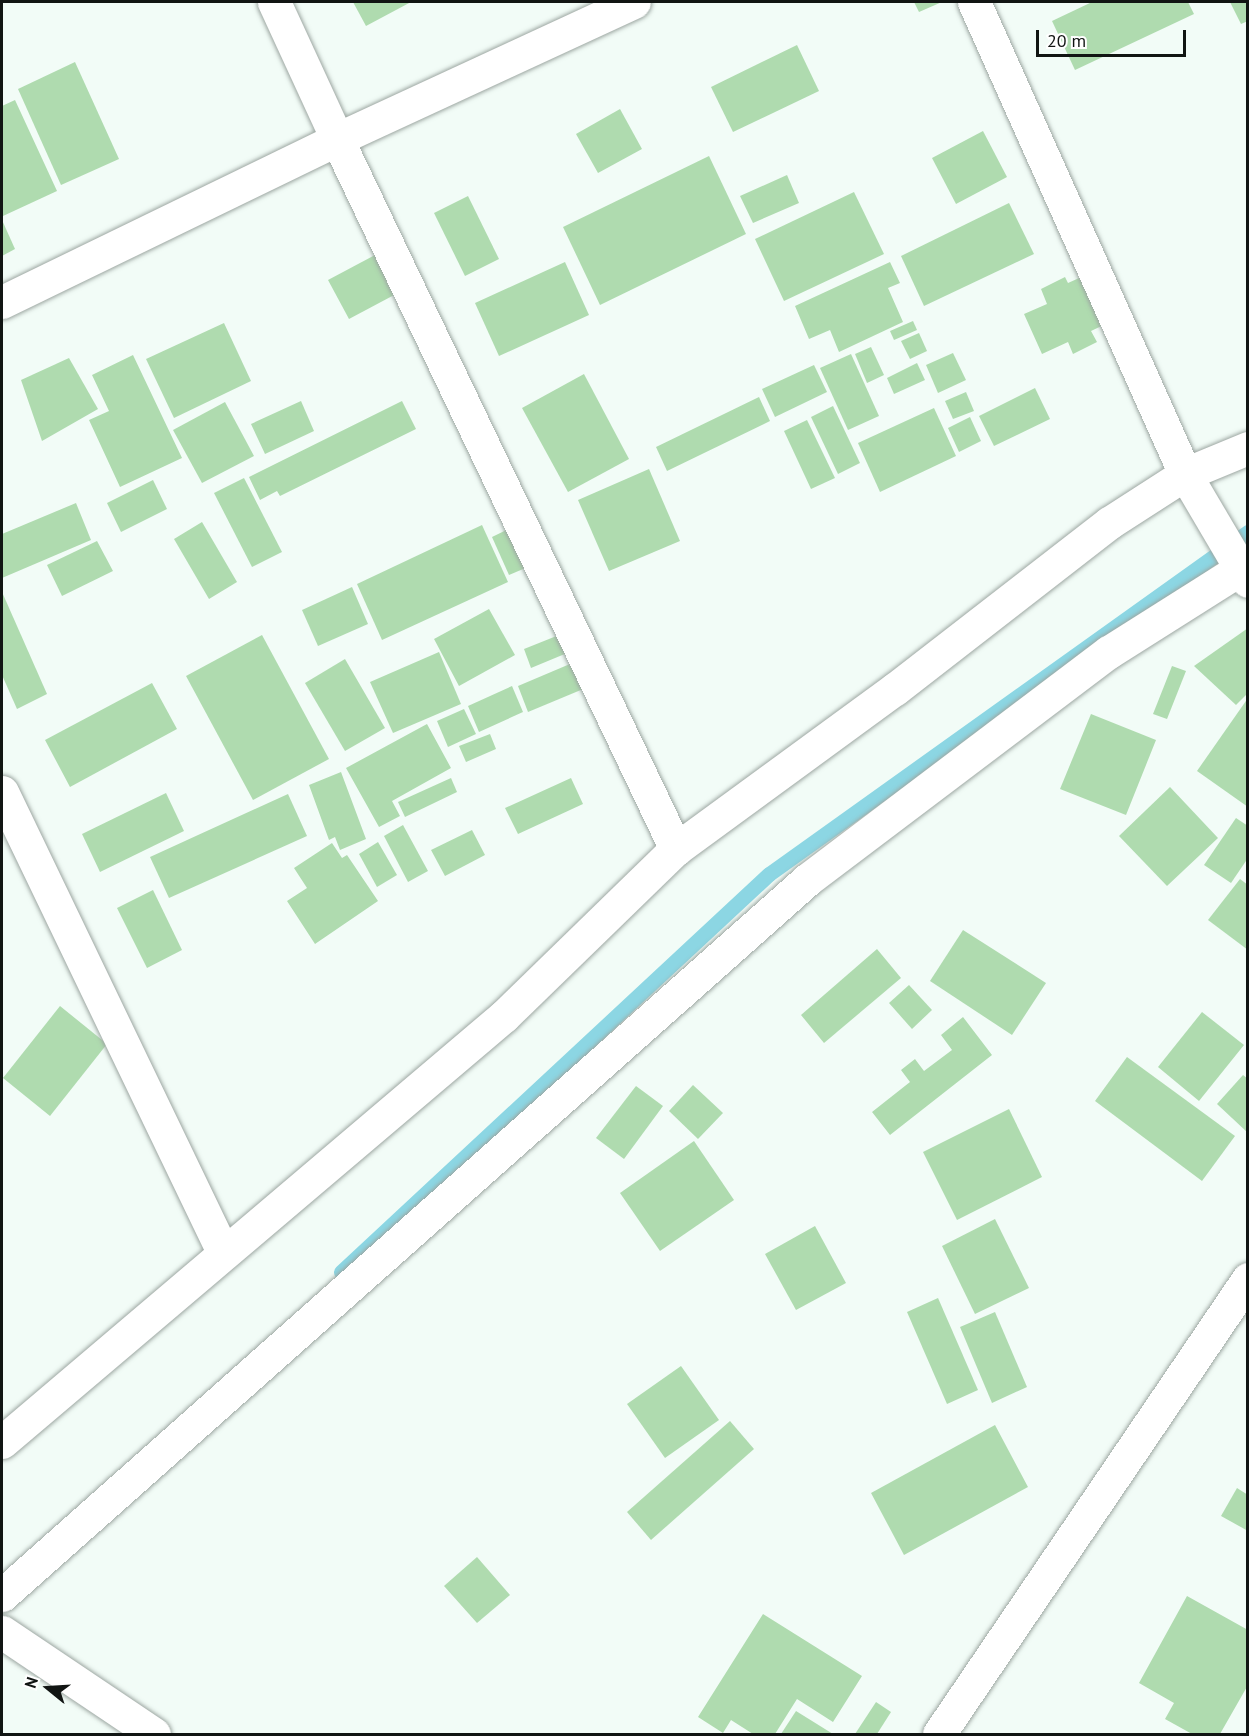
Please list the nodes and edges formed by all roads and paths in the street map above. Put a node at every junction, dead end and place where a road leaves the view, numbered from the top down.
1 (273, 2) edge
2 (634, 2) edge
3 (974, 2) edge
4 (336, 139) junction
5 (2, 302) edge
6 (1248, 448) edge
7 (1185, 474) junction
8 (1244, 571) edge
9 (2, 792) edge
10 (676, 849) junction
11 (223, 1252) junction
12 (1248, 1279) edge
13 (2, 1442) edge
14 (2, 1595) edge
15 (2, 1632) edge
16 (154, 1734) edge
17 (939, 1734) edge

1 - 4 street
2 - 4 street
3 - 7 street
4 - 5 street
4 - 10 street
6 - 7 street
7 - 8 street
7 - 10 street
8 - 14 street
9 - 11 street
10 - 11 street
11 - 13 street
12 - 17 street
15 - 16 street

